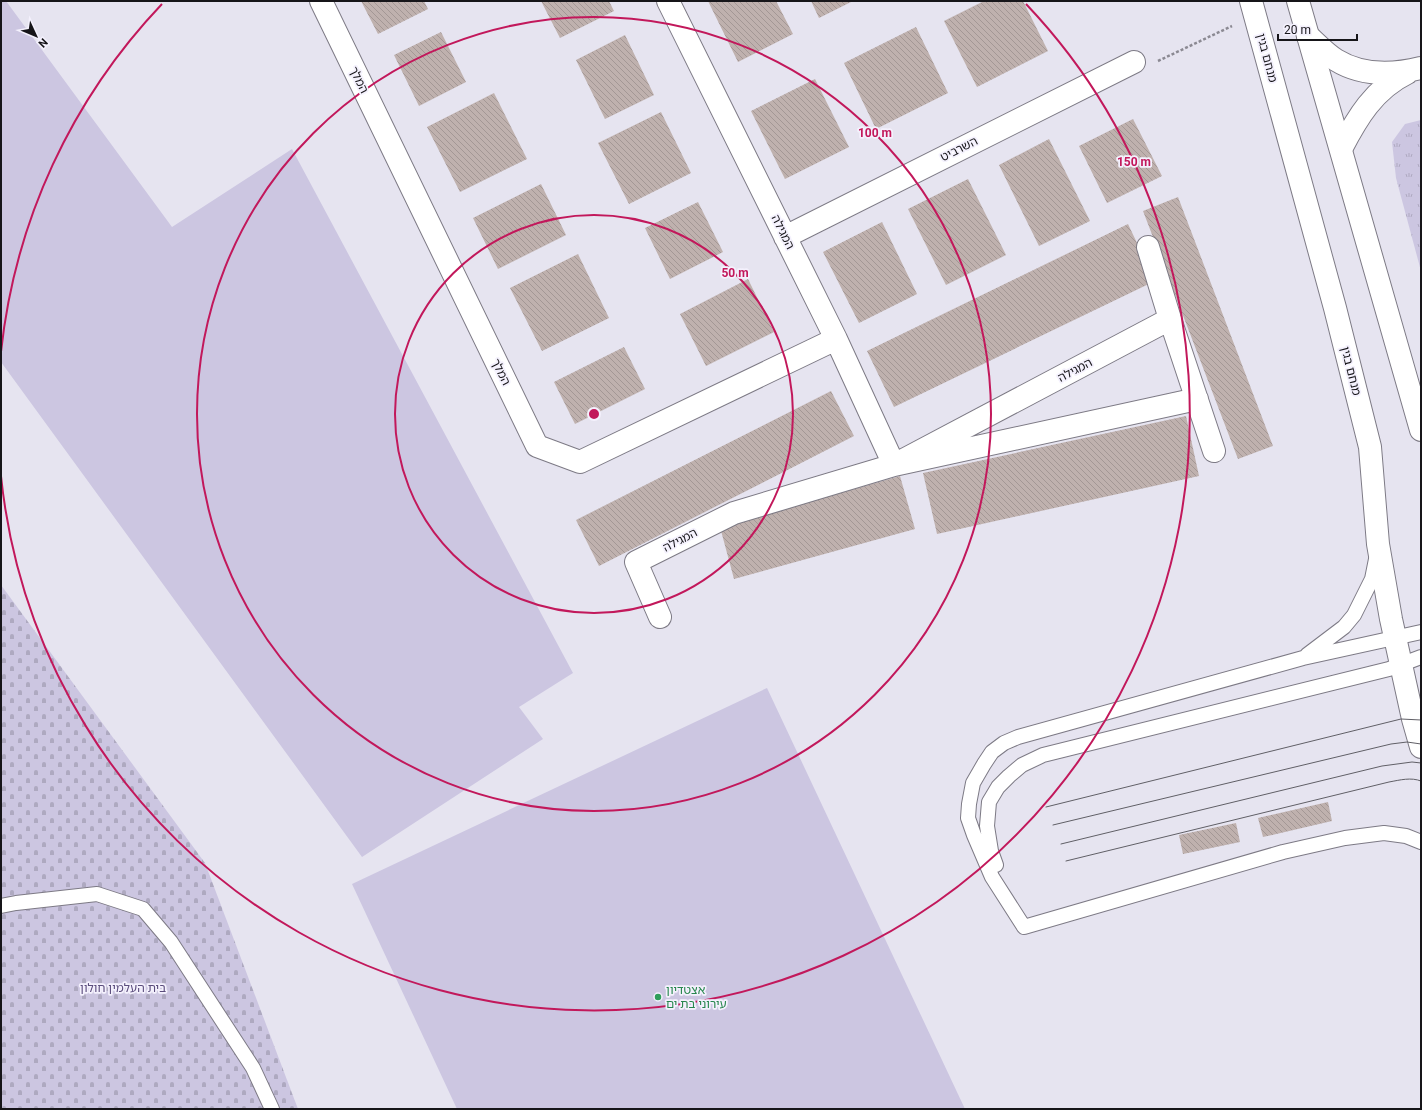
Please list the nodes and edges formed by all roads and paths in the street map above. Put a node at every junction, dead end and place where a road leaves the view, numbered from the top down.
1 (321, 1) edge
2 (668, 1) edge
3 (1298, 1) edge
4 (1254, 8) edge
5 (1308, 36) junction
6 (1178, 52) dead end
7 (1134, 62) dead end
8 (1416, 70) edge
9 (1341, 149) junction
10 (785, 237) junction
11 (1148, 247) dead end
12 (1170, 319) junction
13 (836, 339) junction
14 (1197, 399) junction
15 (1421, 430) edge
16 (1214, 451) dead end
17 (894, 465) junction
18 (1378, 544) junction
19 (660, 617) dead end
20 (1421, 632) edge
21 (1395, 639) junction
22 (1303, 658) junction
23 (1411, 661) edge
24 (1421, 747) edge
25 (1421, 842) edge
26 (1, 906) edge
27 (1024, 927) junction
28 (272, 1109) edge

1 - 13 street, המלך
2 - 10 street, המגילה
3 - 5 street
4 - 6 path
4 - 18 street, מנחם בגין
5 - 8 street
5 - 9 street
7 - 10 street, השרביט
8 - 9 street
9 - 15 street
10 - 13 street, המגילה
11 - 12 street
12 - 14 street
12 - 17 street, המגילה
13 - 17 street, המגילה
14 - 16 street
14 - 17 street, המגילה
17 - 19 street, המגילה
18 - 21 street, מנחם בגין
18 - 22 lane
20 - 21 lane
21 - 22 lane
21 - 23 street, מנחם בגין
22 - 27 lane
23 - 24 street, מנחם בגין
23 - 27 lane
25 - 27 lane
26 - 28 lane

